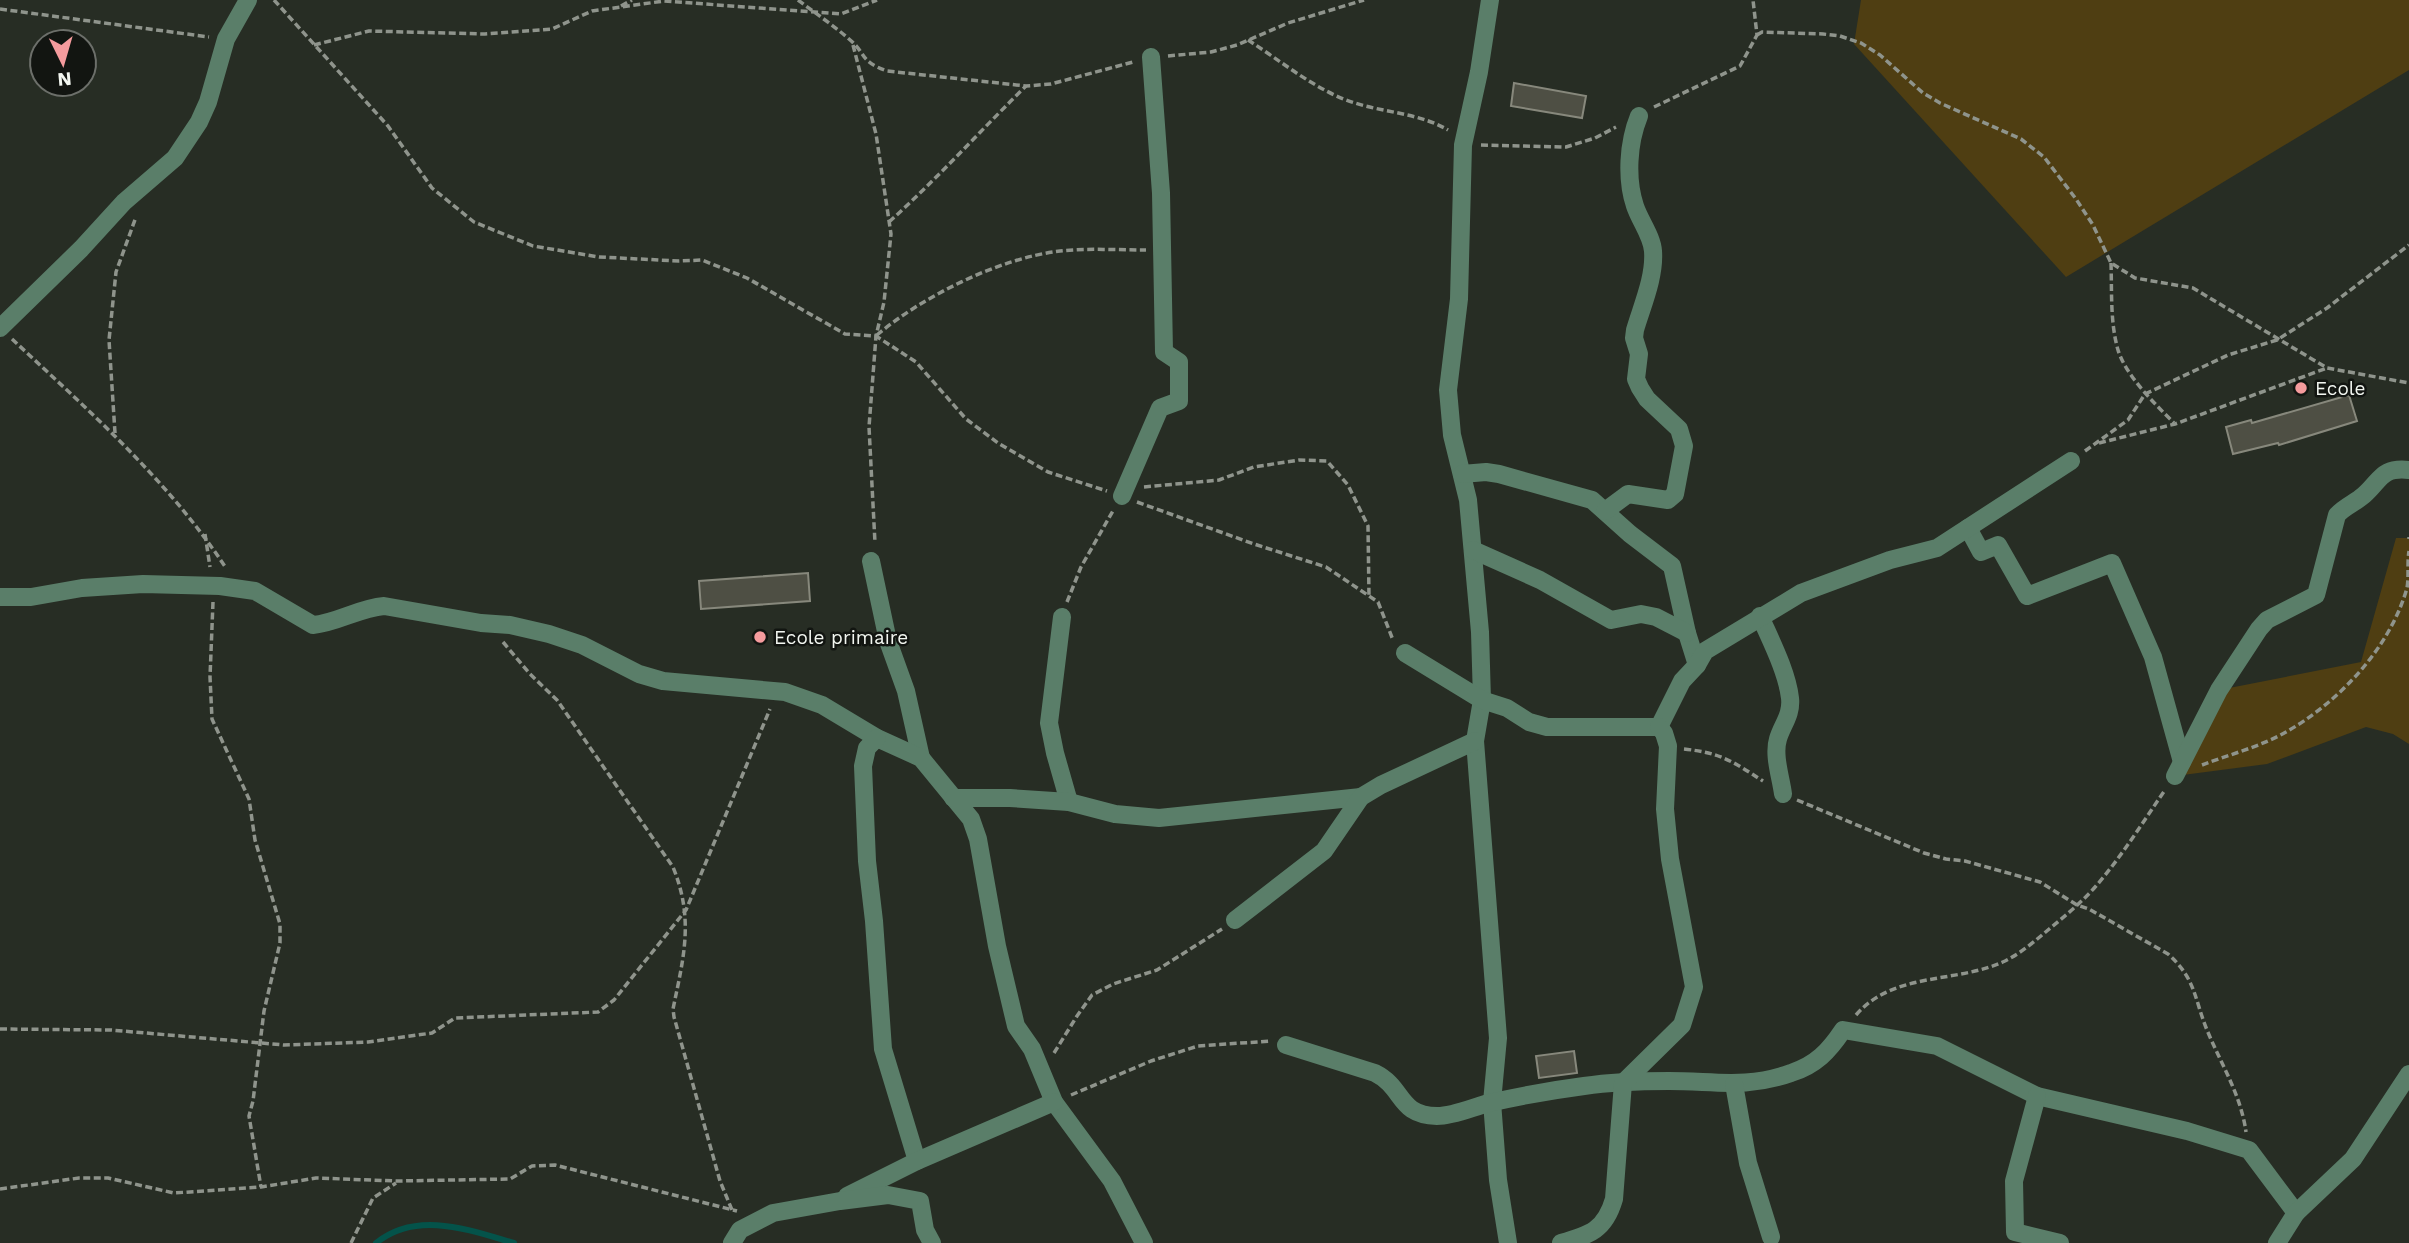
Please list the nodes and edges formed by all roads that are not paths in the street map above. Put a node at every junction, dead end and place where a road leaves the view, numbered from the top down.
1 (248, 0) edge
2 (1490, 0) edge
3 (1151, 57) road end
4 (1639, 116) road end
5 (5, 332) edge
6 (2071, 461) road end
7 (2409, 470) edge
8 (1462, 474) junction
9 (1122, 496) road end
10 (1605, 511) junction
11 (1968, 528) junction
12 (1473, 550) junction
13 (871, 561) road end
14 (0, 597) edge
15 (1760, 616) junction
16 (1062, 617) road end
17 (1687, 633) junction
18 (1405, 653) road end
19 (1697, 665) junction
20 (1482, 700) junction
21 (1659, 727) junction
22 (877, 738) junction
23 (1475, 741) junction
24 (921, 758) junction
25 (1783, 794) road end
26 (1361, 797) junction
27 (953, 798) junction
28 (1069, 802) junction
29 (1235, 920) road end
30 (1286, 1045) road end
31 (2409, 1074) edge
32 (1623, 1083) junction
33 (1734, 1084) junction
34 (2036, 1096) junction
35 (1054, 1102) junction
36 (1492, 1102) junction
37 (917, 1161) junction
38 (840, 1200) junction
39 (2296, 1213) junction
40 (1771, 1237) dead end
41 (732, 1243) edge
42 (932, 1243) edge
43 (1144, 1243) edge
44 (1508, 1243) edge
45 (1561, 1243) edge
46 (2060, 1243) edge
47 (2277, 1243) edge

1 - 5 street
2 - 8 street
3 - 9 street
4 - 10 street
6 - 11 street
7 - 11 street
8 - 10 street
8 - 12 street
10 - 17 street
11 - 15 street
12 - 17 street
12 - 20 street
13 - 24 street
14 - 22 street
15 - 19 street
15 - 25 street
16 - 28 street
17 - 19 street
18 - 20 street
19 - 21 street
20 - 21 street
20 - 23 street
21 - 32 street
22 - 24 street
22 - 37 street
23 - 26 street
23 - 36 street
24 - 27 street
26 - 28 street
26 - 29 street
27 - 28 street
27 - 35 street
30 - 36 street
31 - 39 street
32 - 33 street
32 - 36 street
32 - 45 street
33 - 34 street
33 - 40 street
34 - 39 street
34 - 46 street
35 - 37 street
35 - 43 street
36 - 44 street
37 - 38 street
38 - 41 street
38 - 42 street
39 - 47 street

